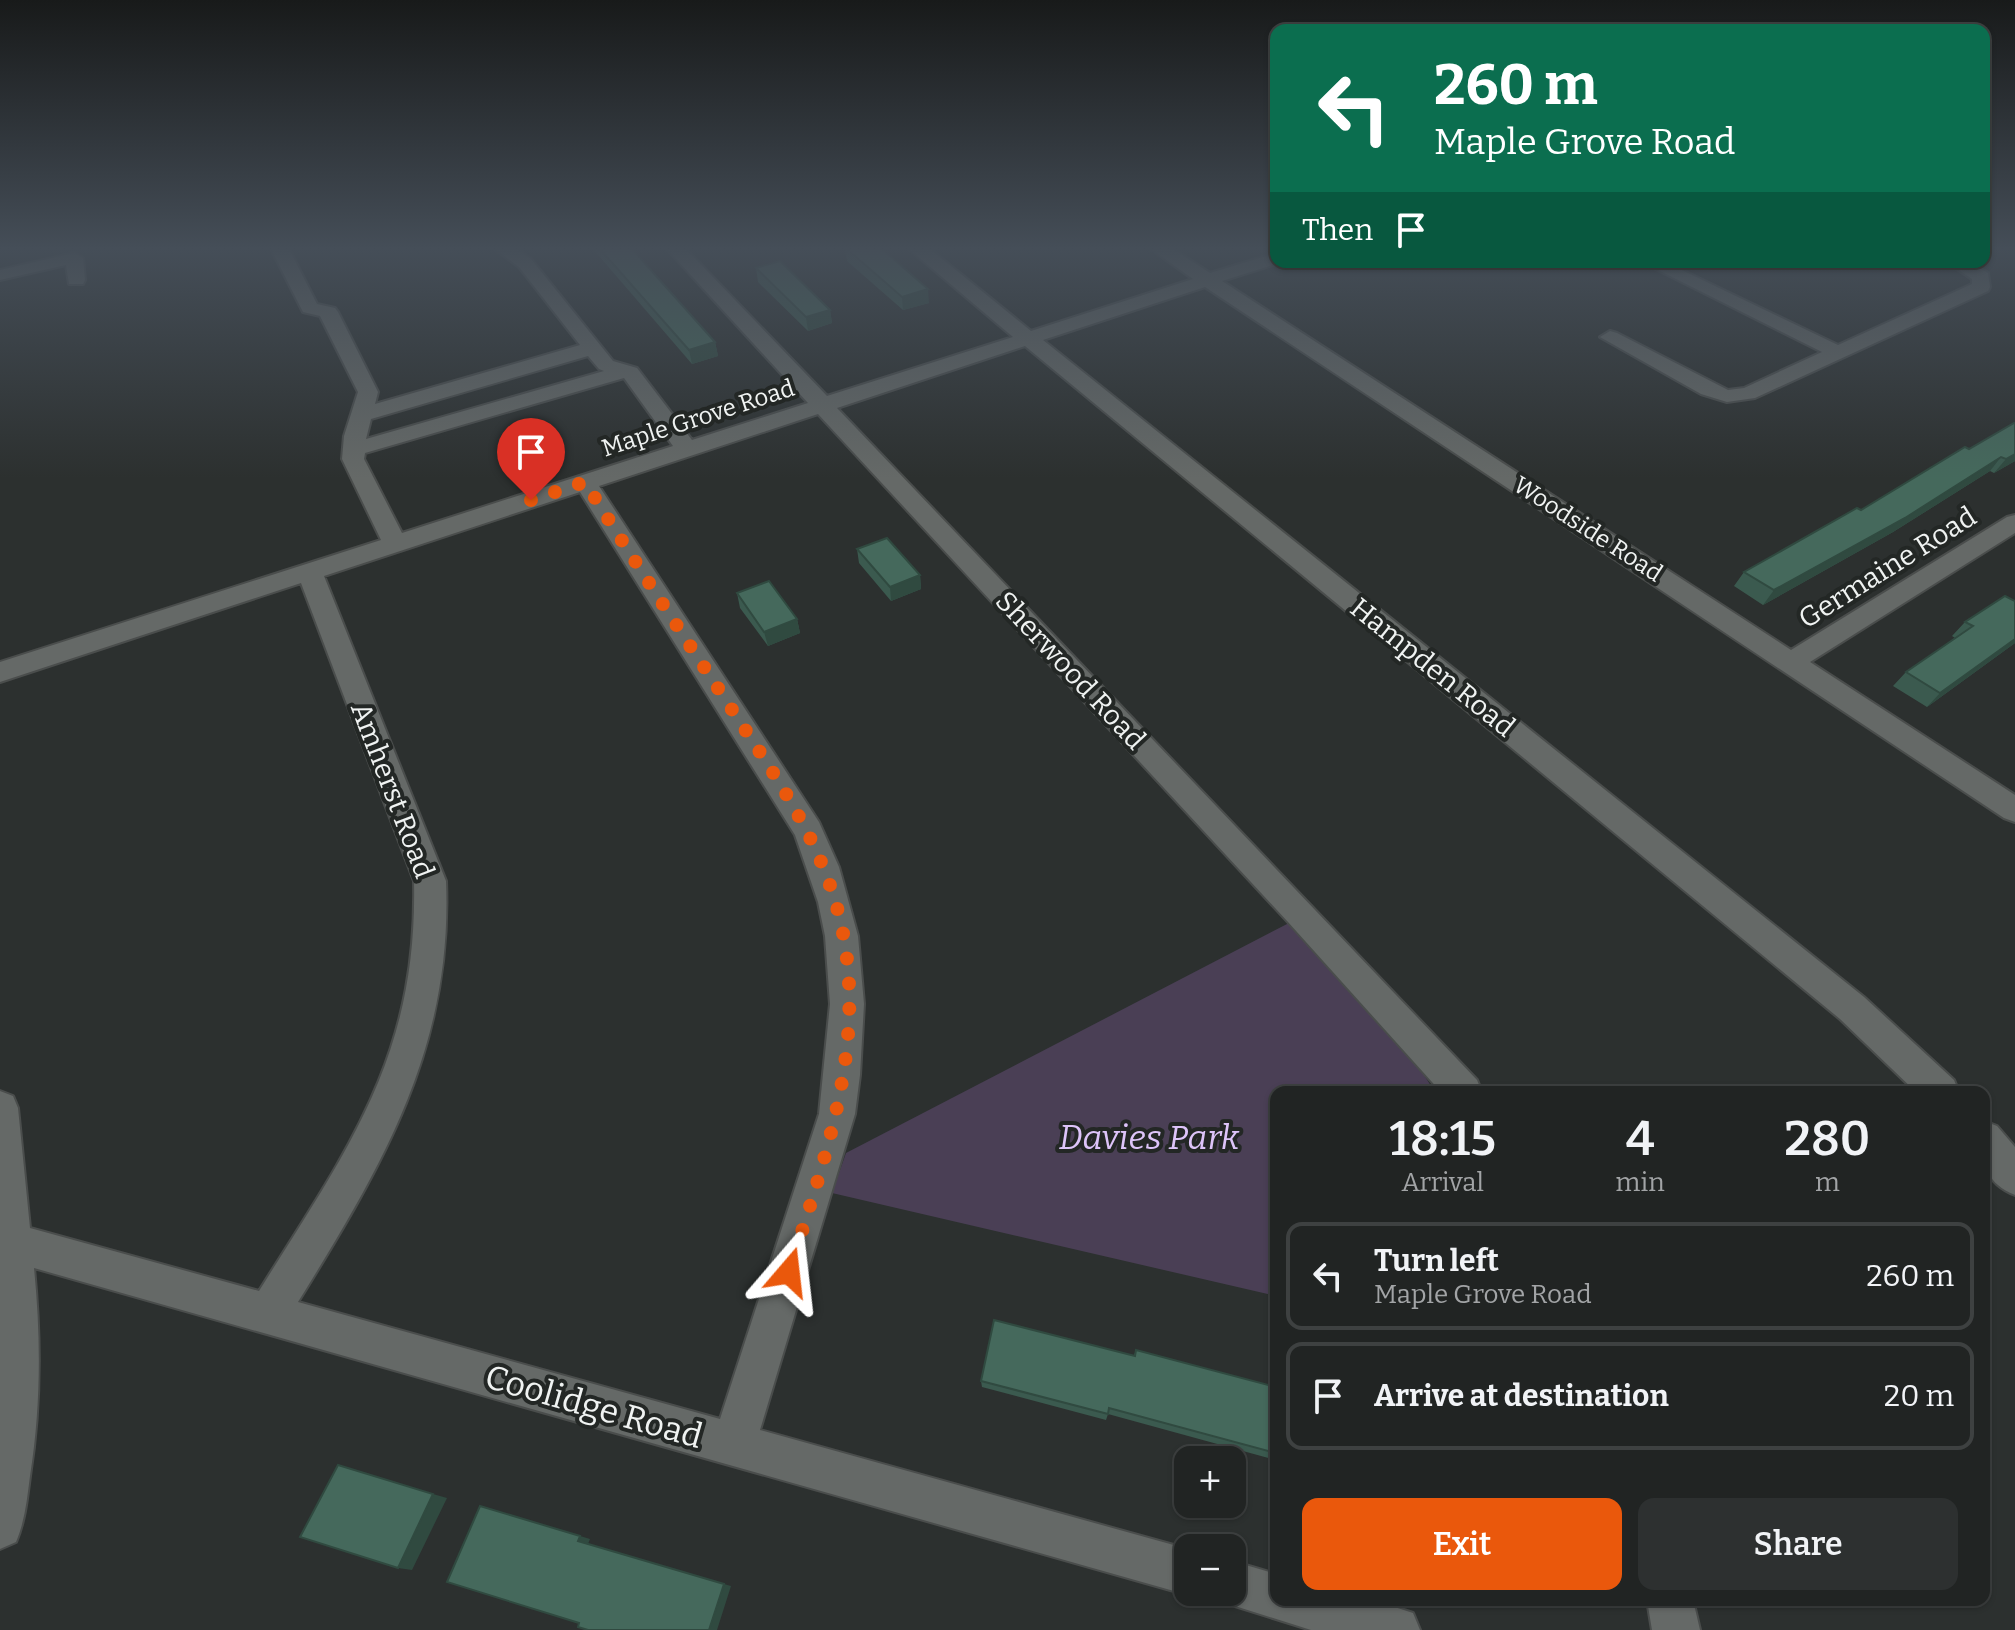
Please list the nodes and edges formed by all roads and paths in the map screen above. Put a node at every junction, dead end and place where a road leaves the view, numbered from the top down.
1 (335, 325) edge
2 (575, 325) edge
3 (747, 325) edge
4 (1011, 325) edge
5 (1071, 325) edge
6 (1275, 325) edge
7 (1781, 325) edge
8 (1897, 325) edge
9 (1610, 337) dead end
10 (1028, 339) junction
11 (593, 348) junction
12 (1837, 352) junction
13 (626, 371) junction
14 (822, 405) junction
15 (364, 414) junction
16 (354, 449) junction
17 (687, 449) junction
18 (585, 482) junction
19 (2015, 522) edge
20 (395, 543) junction
21 (310, 573) junction
22 (1791, 662) junction
23 (0, 672) edge
24 (2015, 810) edge
25 (1458, 1086) edge
26 (1935, 1086) edge
27 (0, 1108) edge
28 (1990, 1146) edge
29 (2015, 1176) edge
30 (5, 1240) edge
31 (269, 1312) junction
32 (733, 1446) junction
33 (0, 1526) edge
34 (1174, 1568) edge
35 (1246, 1588) edge
36 (1270, 1595) edge
37 (1310, 1606) edge
38 (1671, 1606) edge
39 (1396, 1630) edge
40 (1676, 1630) edge

1 - 15 street
2 - 11 street
3 - 14 street, Sherwood Road
4 - 10 street, Hampden Road
5 - 10 street, Maple Grove Road
6 - 22 street, Woodside Road
7 - 12 street
8 - 12 street
9 - 12 street
10 - 14 street, Maple Grove Road
10 - 26 street, Hampden Road
11 - 13 street
11 - 15 street
13 - 16 street
13 - 17 street
14 - 17 street, Maple Grove Road
14 - 25 street, Sherwood Road
15 - 16 street
16 - 20 street
17 - 18 street, Maple Grove Road
18 - 20 street, Maple Grove Road
18 - 32 street
19 - 22 street, Germaine Road
20 - 21 street, Maple Grove Road
21 - 23 street, Maple Grove Road
21 - 31 street, Amherst Road
22 - 24 street, Woodside Road
27 - 30 street
28 - 29 street
30 - 31 street, Coolidge Road
30 - 33 street
31 - 32 street, Coolidge Road
32 - 34 street, Coolidge Road
35 - 36 street
37 - 39 street
38 - 40 street

